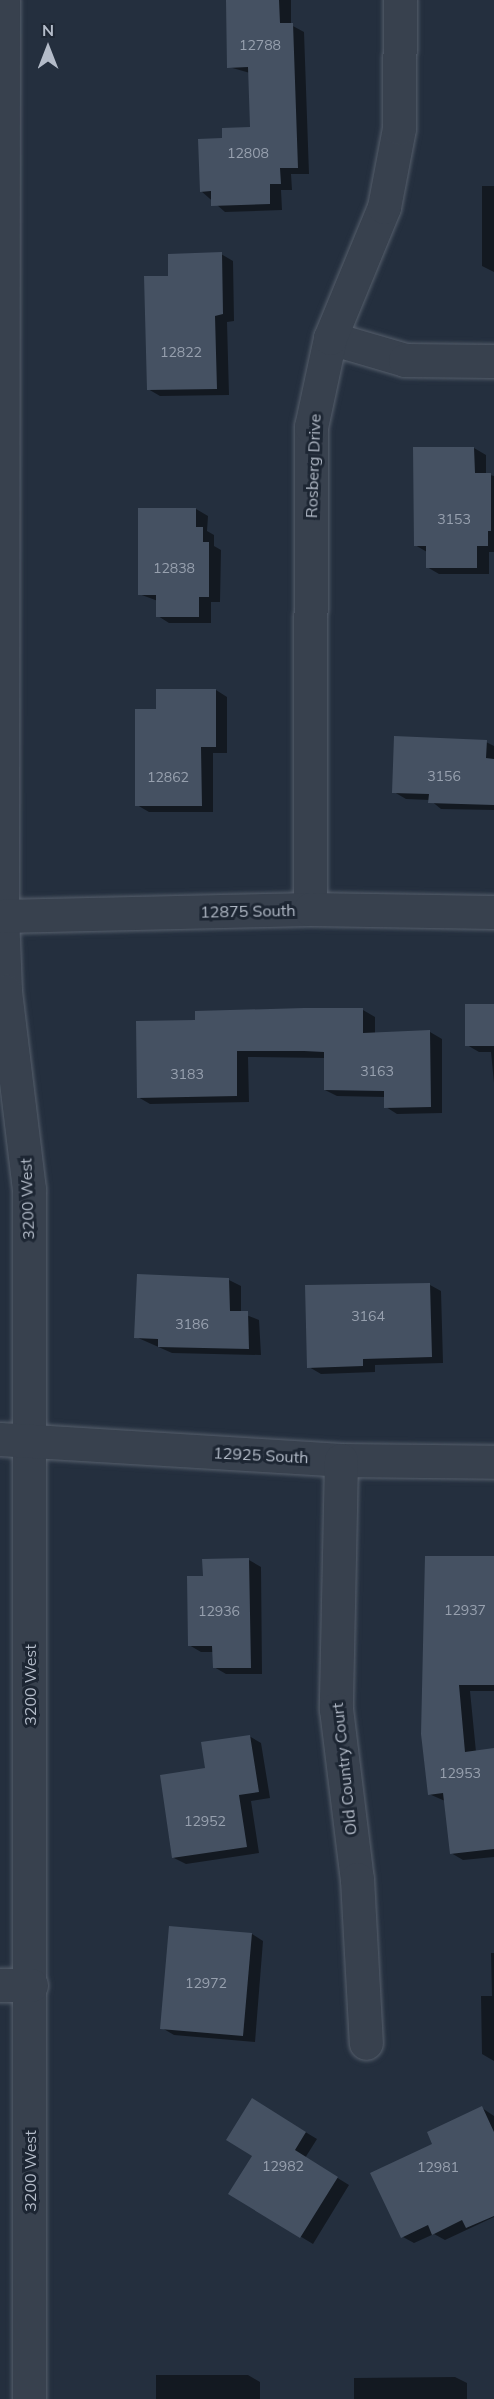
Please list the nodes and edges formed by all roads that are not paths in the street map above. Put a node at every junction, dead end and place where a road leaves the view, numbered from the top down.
1 (3, 0) edge
2 (400, 0) edge
3 (330, 338) junction
4 (494, 362) edge
5 (310, 909) junction
6 (494, 912) edge
7 (2, 916) junction
8 (15, 1438) edge
9 (341, 1460) junction
10 (494, 1462) edge
11 (15, 1985) edge
12 (366, 2043) dead end
13 (29, 2399) edge

1 - 7 street, 3200 West
2 - 3 street, Rosberg Drive
3 - 4 street
3 - 5 street, Rosberg Drive
5 - 6 street, 12875 South
5 - 7 street, 12875 South
7 - 8 street, 3200 West
8 - 9 street, 12925 South
8 - 11 street, 3200 West
9 - 10 street, 12925 South
9 - 12 street, Old Country Court
11 - 13 street, 3200 West

